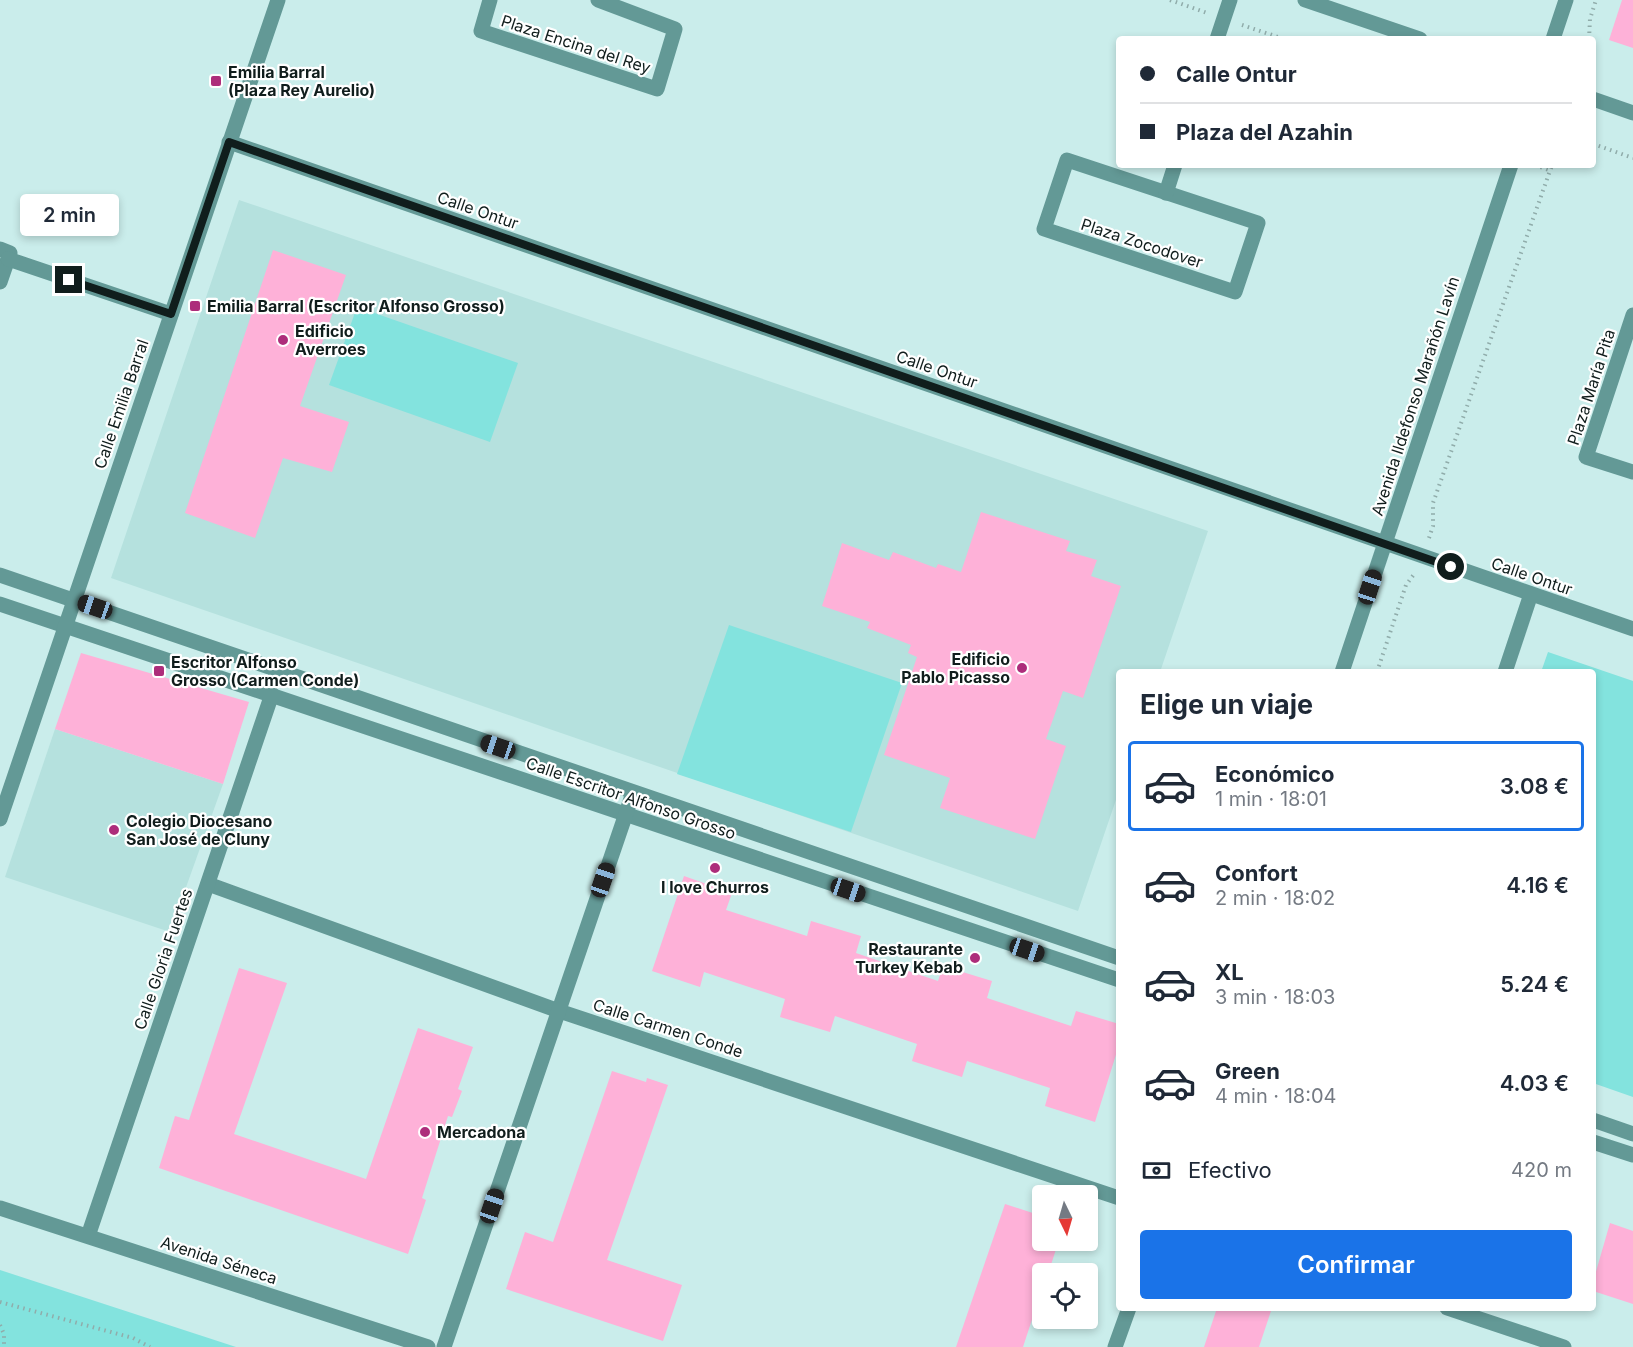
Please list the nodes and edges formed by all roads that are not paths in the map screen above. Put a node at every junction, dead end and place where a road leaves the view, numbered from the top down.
1 (278, 0) edge
2 (490, 0) edge
3 (598, 0) edge
4 (1230, 0) edge
5 (1305, 0) edge
6 (1566, 0) edge
7 (1218, 36) edge
8 (1411, 36) edge
9 (1554, 36) edge
10 (1596, 100) edge
11 (1633, 113) edge
12 (229, 142) junction
13 (1174, 168) edge
14 (1510, 168) edge
15 (1166, 193) junction
16 (4, 254) edge
17 (0, 282) edge
18 (171, 314) junction
19 (1633, 315) edge
20 (1633, 472) edge
21 (1385, 544) junction
22 (0, 575) edge
23 (1531, 594) junction
24 (73, 599) junction
25 (0, 604) edge
26 (64, 625) junction
27 (1633, 629) edge
28 (1343, 669) edge
29 (1506, 669) edge
30 (272, 694) junction
31 (4, 793) edge
32 (633, 793) junction
33 (625, 815) junction
34 (0, 819) edge
35 (208, 884) junction
36 (1116, 957) edge
37 (1116, 980) edge
38 (558, 1011) junction
39 (1596, 1121) edge
40 (1633, 1134) edge
41 (1596, 1143) edge
42 (1633, 1155) edge
43 (1116, 1197) edge
44 (0, 1208) edge
45 (88, 1236) junction
46 (1128, 1311) edge
47 (1456, 1311) edge
48 (428, 1347) edge
49 (444, 1347) edge
50 (1115, 1347) edge
51 (1564, 1347) edge

1 - 12 street, Calle Emilia Barral
2 - 3 street, Plaza Encina del Rey
4 - 7 street
5 - 8 street
6 - 9 street
10 - 11 street
12 - 18 street, Calle Emilia Barral
12 - 21 street, Calle Ontur
13 - 15 street
14 - 21 street, Avenida Ildefonso Marañón Lavín
15 - 15 street, Plaza Zocodover
16 - 17 street
16 - 18 street
18 - 24 street, Calle Emilia Barral
19 - 20 street, Plaza María Pita
21 - 23 street, Calle Ontur
21 - 28 street, Avenida Ildefonso Marañón Lavín
22 - 24 street, Calle Escritor Alfonso Grosso
23 - 27 street, Calle Ontur
23 - 29 street
24 - 26 street, Calle Emilia Barral
24 - 32 street, Calle Escritor Alfonso Grosso
25 - 26 street, Calle Escritor Alfonso Grosso
26 - 30 street, Calle Escritor Alfonso Grosso
26 - 31 street, Calle Emilia Barral
30 - 33 street, Calle Escritor Alfonso Grosso
30 - 35 street, Calle Gloria Fuertes
31 - 34 street, Calle Emilia Barral
32 - 33 street
32 - 36 street, Calle Escritor Alfonso Grosso
33 - 37 street, Calle Escritor Alfonso Grosso
33 - 38 street
35 - 38 street, Calle Carmen Conde
35 - 45 street, Calle Gloria Fuertes
38 - 43 street, Calle Carmen Conde
38 - 49 street
39 - 40 street
41 - 42 street
44 - 45 street, Avenida Séneca
45 - 48 street, Avenida Séneca
46 - 50 street
47 - 51 street

